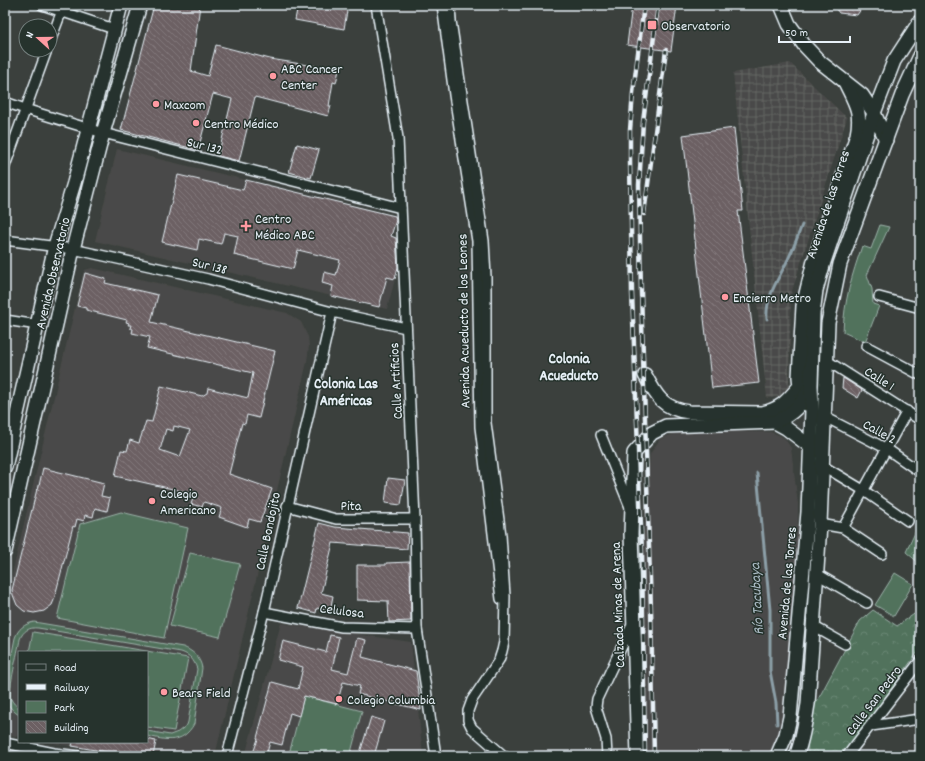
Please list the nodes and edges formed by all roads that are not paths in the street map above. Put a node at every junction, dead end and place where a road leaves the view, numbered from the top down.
1 (42, 5) edge
2 (121, 5) edge
3 (140, 5) edge
4 (376, 5) edge
5 (442, 5) edge
6 (450, 5) edge
7 (781, 5) edge
8 (62, 8) edge
9 (58, 19) edge
10 (920, 21) edge
11 (114, 29) junction
12 (920, 56) edge
13 (44, 58) edge
14 (845, 82) junction
15 (882, 92) junction
16 (862, 95) junction
17 (5, 102) edge
18 (25, 109) junction
19 (874, 113) junction
20 (88, 128) junction
21 (103, 133) junction
22 (886, 140) junction
23 (5, 166) edge
24 (401, 208) junction
25 (5, 240) edge
26 (55, 246) junction
27 (73, 249) junction
28 (879, 297) dead end
29 (920, 308) edge
30 (332, 312) junction
31 (5, 320) edge
32 (38, 325) junction
33 (406, 328) junction
34 (866, 346) dead end
35 (826, 360) junction
36 (645, 375) dead end
37 (920, 375) edge
38 (805, 386) junction
39 (808, 406) junction
40 (907, 411) junction
41 (825, 417) junction
42 (920, 420) edge
43 (775, 422) junction
44 (601, 435) dead end
45 (811, 447) junction
46 (887, 449) junction
47 (824, 462) junction
48 (5, 467) edge
49 (920, 472) edge
50 (863, 490) junction
51 (287, 506) junction
52 (632, 510) junction
53 (415, 519) junction
54 (908, 521) dead end
55 (820, 524) junction
56 (843, 528) junction
57 (5, 551) edge
58 (882, 554) dead end
59 (817, 574) junction
60 (867, 603) dead end
61 (264, 612) junction
62 (504, 612) junction
63 (634, 622) junction
64 (813, 626) junction
65 (417, 629) junction
66 (845, 644) dead end
67 (920, 661) edge
68 (920, 719) edge
69 (872, 726) junction
70 (5, 743) edge
71 (799, 753) edge
72 (53, 754) edge
73 (850, 754) edge
74 (80, 756) edge
75 (227, 756) edge
76 (436, 756) edge
77 (504, 756) edge
78 (607, 756) edge
79 (638, 756) edge
80 (777, 756) edge

1 - 8 street
2 - 11 street, Avenida Observatorio
3 - 21 street, Avenida Observatorio
4 - 24 street, Calle Artificios
5 - 62 street, Avenida Acueducto de los Leones
6 - 62 street, Avenida Acueducto de los Leones
7 - 14 street
8 - 9 street
8 - 11 street
10 - 15 street, Avenida de las Torres
11 - 20 street, Avenida Observatorio
12 - 22 street, Avenida de las Torres
13 - 18 street
14 - 16 street
14 - 38 street, Avenida de las Torres
15 - 16 street
15 - 19 street, Avenida de las Torres
16 - 19 street
17 - 18 street, Sur 132
18 - 20 street, Sur 132
18 - 23 street
19 - 22 street
19 - 38 street, Avenida de las Torres
20 - 21 street, Sur 132
20 - 26 street, Avenida Observatorio
21 - 24 street, Sur 132
21 - 27 street, Avenida Observatorio
22 - 35 street, Avenida de las Torres
24 - 33 street, Calle Artificios
25 - 26 street, Sur 138
26 - 27 street, Sur 138
26 - 32 street, Avenida Observatorio
27 - 30 street, Sur 138
27 - 57 street, Avenida Observatorio
28 - 29 street
30 - 33 street, Sur 138
30 - 51 street, Calle Bondojito
31 - 32 street
32 - 48 street, Avenida Observatorio
33 - 53 street, Calle Artificios
34 - 37 street
35 - 40 street, Calle 1
35 - 41 street, Avenida de las Torres
36 - 38 street
38 - 39 street, Avenida de las Torres
39 - 41 street
39 - 43 street
39 - 45 street, Avenida de las Torres
40 - 42 street, Calle 1
40 - 46 street
41 - 46 street, Calle 2
41 - 47 street, Avenida de las Torres
43 - 45 street
43 - 52 street, Calzada Minas de Arena
44 - 52 street
45 - 47 street
45 - 80 street, Avenida de las Torres
46 - 49 street, Calle 2
46 - 50 street
47 - 50 street
47 - 55 street, Avenida de las Torres
50 - 54 street
50 - 56 street
51 - 53 street, Pita
51 - 61 street, Calle Bondojito
52 - 63 street, Calzada Minas de Arena
53 - 65 street, Calle Artificios
55 - 56 street
55 - 59 street, Avenida de las Torres
56 - 58 street
59 - 60 street
59 - 64 street, Avenida de las Torres
61 - 65 street, Celulosa
61 - 75 street, Calle Bondojito
62 - 77 street, Avenida Acueducto de los Leones
63 - 78 street
63 - 79 street, Calzada Minas de Arena
64 - 66 street
64 - 71 street, Avenida de las Torres
65 - 76 street, Calle Artificios
67 - 69 street, Calle San Pedro
68 - 69 street
69 - 73 street, Calle San Pedro
70 - 72 street
72 - 74 street

